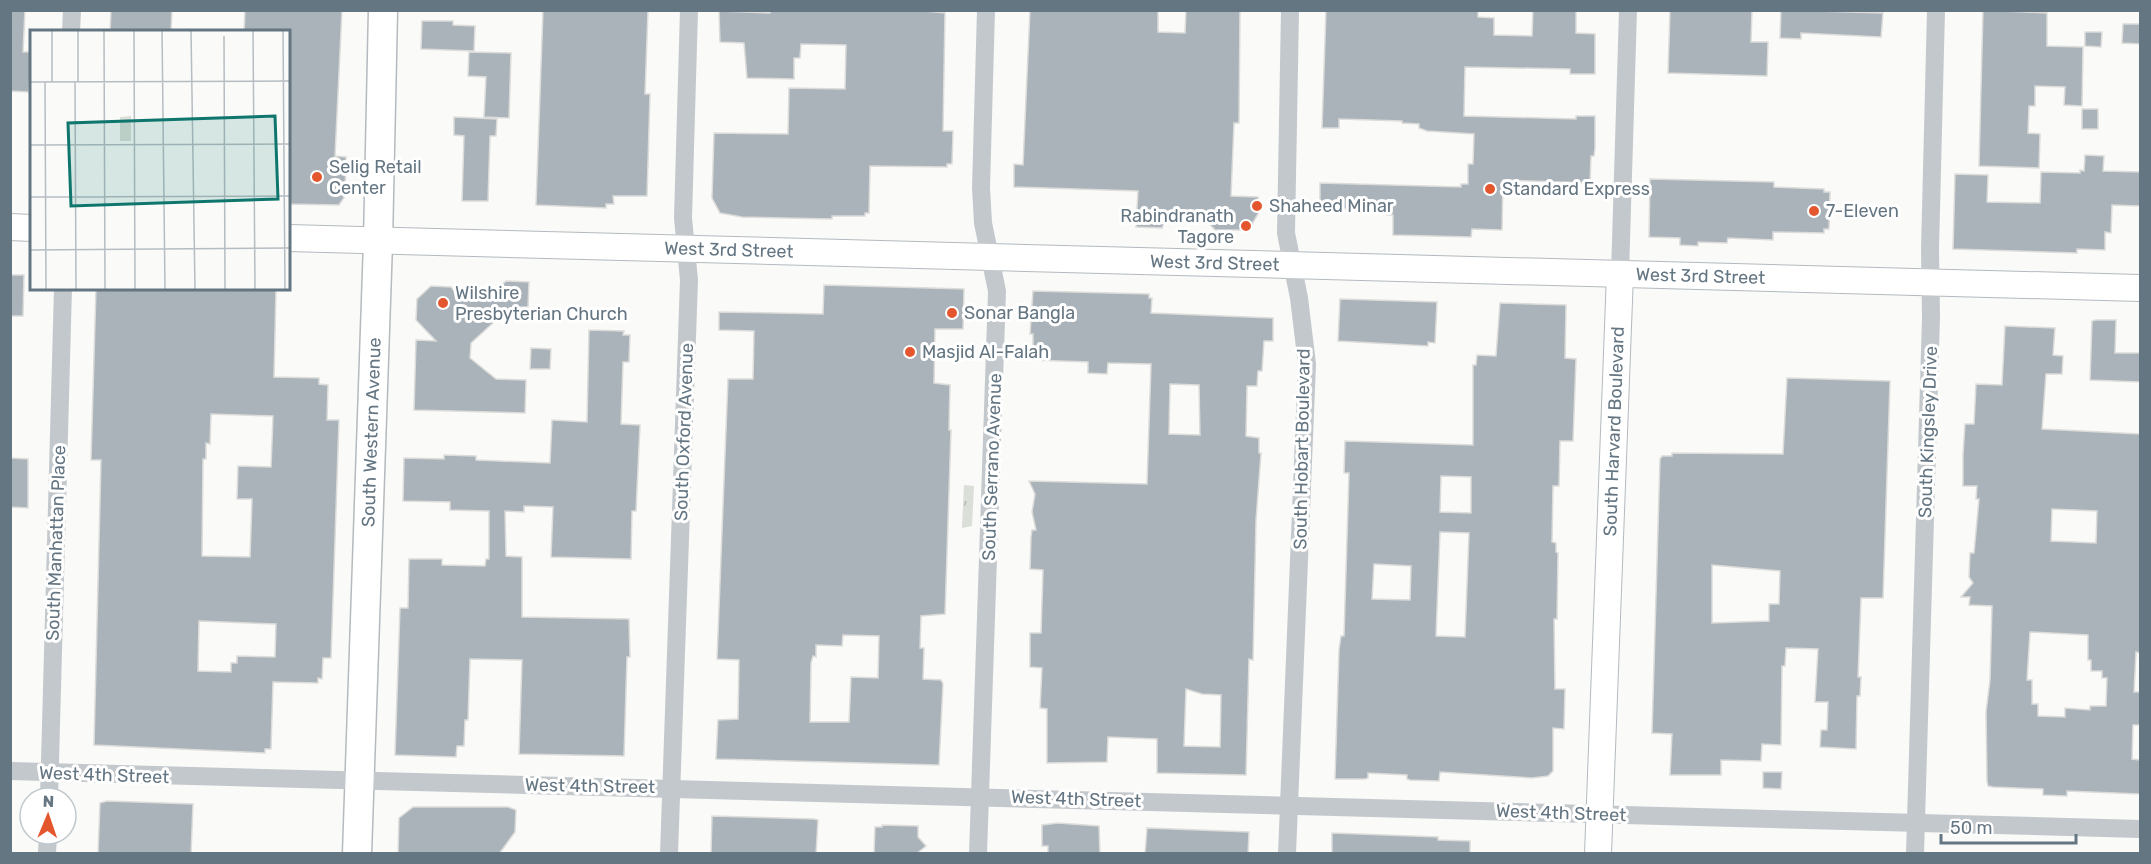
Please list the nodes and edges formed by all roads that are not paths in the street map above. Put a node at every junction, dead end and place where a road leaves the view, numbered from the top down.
1 (72, 10) edge
2 (383, 10) edge
3 (689, 10) edge
4 (986, 10) edge
5 (1290, 10) edge
6 (1628, 10) edge
7 (1936, 10) edge
8 (71, 30) edge
9 (10, 228) edge
10 (30, 228) edge
11 (290, 238) edge
12 (378, 242) junction
13 (686, 249) junction
14 (992, 257) junction
15 (1293, 266) junction
16 (1620, 274) junction
17 (1930, 282) junction
18 (2140, 288) edge
19 (63, 290) edge
20 (10, 771) edge
21 (50, 773) junction
22 (359, 780) junction
23 (49, 786) edge
24 (670, 787) junction
25 (980, 796) junction
26 (1288, 805) junction
27 (1600, 814) junction
28 (1915, 821) junction
29 (2140, 829) edge
30 (357, 854) edge
31 (669, 854) edge
32 (978, 854) edge
33 (1287, 854) edge
34 (1598, 854) edge
35 (1915, 854) edge

1 - 8 street
2 - 12 main road, South Western Avenue
3 - 13 street, South Oxford Avenue
4 - 14 street, South Serrano Avenue
5 - 15 street, South Hobart Boulevard
6 - 16 street, South Harvard Boulevard
7 - 17 street, South Kingsley Drive
9 - 10 main road
11 - 12 main road, West 3rd Street
12 - 13 main road, West 3rd Street
12 - 22 main road, South Western Avenue
13 - 14 main road, West 3rd Street
13 - 24 street, South Oxford Avenue
14 - 15 main road, West 3rd Street
14 - 25 street, South Serrano Avenue
15 - 16 main road, West 3rd Street
15 - 26 street, South Hobart Boulevard
16 - 17 main road, West 3rd Street
16 - 27 main road, South Harvard Boulevard
17 - 18 main road, West 3rd Street
17 - 28 street, South Kingsley Drive
19 - 21 street, South Manhattan Place
20 - 21 street, West 4th Street
21 - 22 street, West 4th Street
21 - 23 street, South Manhattan Place
22 - 24 street, West 4th Street
22 - 30 main road, South Western Avenue
24 - 25 street, West 4th Street
24 - 31 street, South Oxford Avenue
25 - 26 street, West 4th Street
25 - 32 street, South Serrano Avenue
26 - 27 street, West 4th Street
26 - 33 street, South Hobart Boulevard
27 - 28 street, West 4th Street
27 - 34 main road, South Harvard Boulevard
28 - 29 street, West 4th Street
28 - 35 street, South Kingsley Drive

